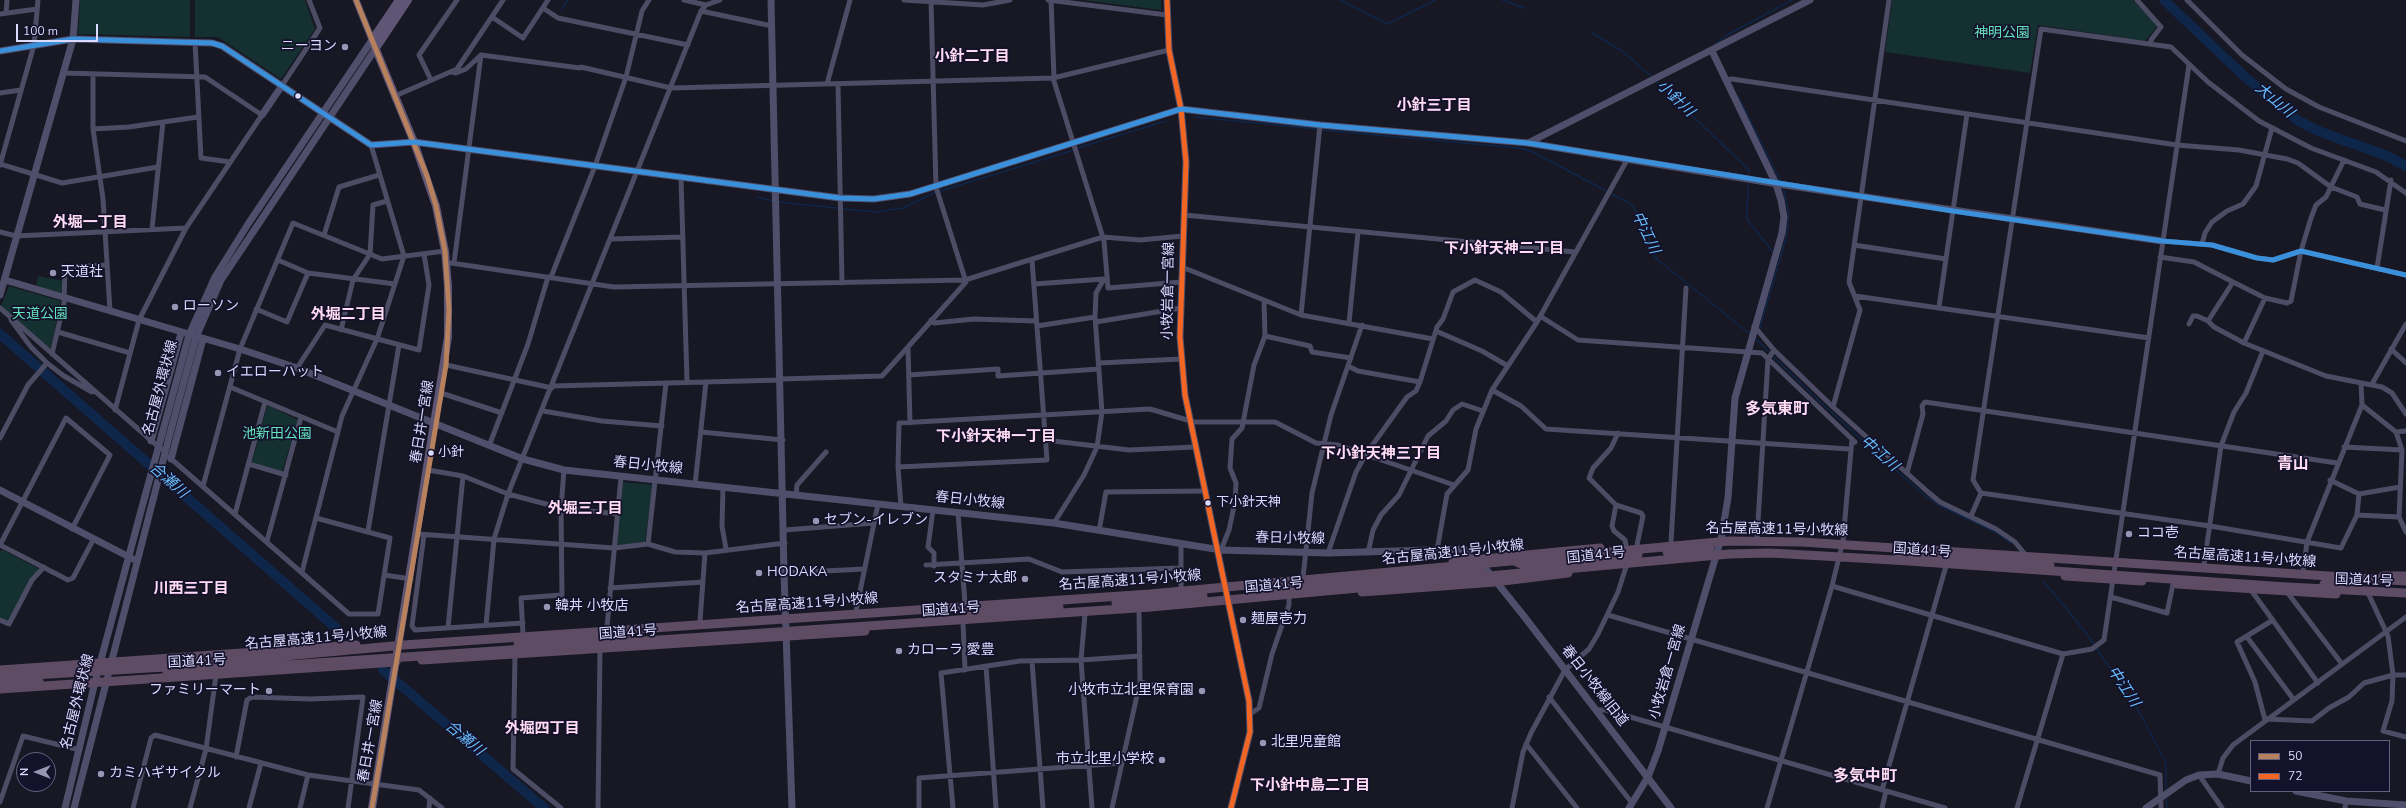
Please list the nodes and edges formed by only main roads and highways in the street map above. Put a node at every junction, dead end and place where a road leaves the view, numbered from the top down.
1 (399, 0) edge
2 (408, 0) edge
3 (374, 44) junction
4 (2000, 552) junction
5 (1894, 560) junction
6 (1514, 561) junction
7 (1486, 575) junction
8 (2406, 576) edge
9 (2406, 582) edge
10 (2406, 593) edge
11 (2394, 596) junction
12 (2406, 596) edge
13 (634, 630) junction
14 (846, 632) junction
15 (400, 642) junction
16 (174, 658) junction
17 (397, 664) junction
18 (0, 670) edge
19 (0, 677) edge
20 (0, 684) edge
21 (0, 689) edge
22 (372, 808) edge

1 - 3 main road
2 - 3 main road
3 - 15 main road, 春日井一宮線
4 - 6 highway, bridge
4 - 8 highway, 国道41号
4 - 15 highway, 国道41号
5 - 7 highway, 名古屋高速11号小牧線, bridge
5 - 10 highway, 名古屋高速11号小牧線, bridge
5 - 11 highway
6 - 9 highway, 名古屋高速11号小牧線, bridge
6 - 13 highway, 名古屋高速11号小牧線, bridge
7 - 14 highway, bridge
7 - 20 highway, 名古屋高速11号小牧線, bridge
11 - 12 highway, 国道41号
11 - 14 highway, 国道41号
13 - 16 highway, bridge
13 - 19 highway, 名古屋高速11号小牧線, bridge
14 - 17 highway, 国道41号
15 - 16 highway, 国道41号
15 - 17 main road, 春日井一宮線
16 - 18 highway, 国道41号
17 - 21 highway, 国道41号
17 - 22 main road, 春日井一宮線

